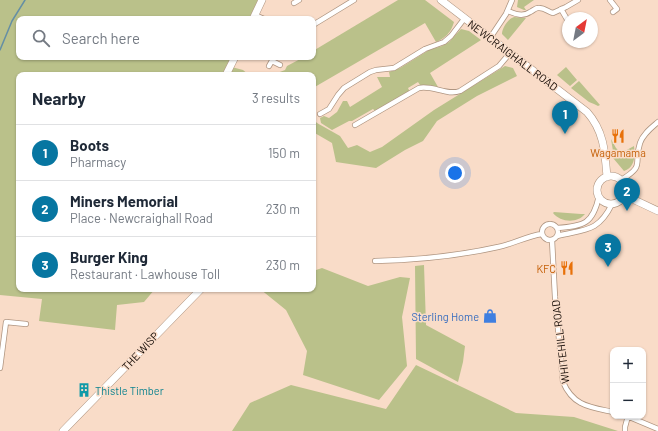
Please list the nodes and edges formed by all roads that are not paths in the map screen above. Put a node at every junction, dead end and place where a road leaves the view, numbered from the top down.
1 (262, 0) edge
2 (343, 0) edge
3 (354, 0) edge
4 (441, 0) edge
5 (512, 0) edge
6 (578, 0) edge
7 (610, 0) edge
8 (346, 5) junction
9 (561, 9) junction
10 (508, 10) junction
11 (563, 12) edge
12 (613, 12) dead end
13 (254, 16) edge
14 (464, 19) junction
15 (316, 23) edge
16 (490, 38) junction
17 (510, 53) junction
18 (234, 60) edge
19 (272, 60) edge
20 (274, 60) edge
21 (280, 65) dead end
22 (269, 66) dead end
23 (228, 72) edge
24 (320, 114) dead end
25 (658, 122) edge
26 (355, 125) dead end
27 (607, 176) junction
28 (621, 180) junction
29 (624, 195) junction
30 (599, 196) junction
31 (612, 204) junction
32 (658, 211) edge
33 (557, 228) junction
34 (542, 234) junction
35 (557, 236) junction
36 (552, 240) junction
37 (375, 261) dead end
38 (198, 292) edge
39 (26, 324) dead end
40 (0, 368) edge
41 (610, 411) edge
42 (626, 419) edge
43 (634, 419) edge
44 (658, 429) edge
45 (63, 431) edge
46 (625, 431) edge

1 - 13 main road
2 - 8 street
3 - 8 street
4 - 14 main road, NEWCRAIGHALL ROAD
5 - 10 street
6 - 9 street
7 - 12 street
8 - 15 street
9 - 10 street
9 - 11 street
10 - 16 street
14 - 16 main road, NEWCRAIGHALL ROAD
14 - 24 street
16 - 17 main road, NEWCRAIGHALL ROAD
17 - 26 street
17 - 27 main road, NEWCRAIGHALL ROAD
18 - 23 main road
19 - 22 street
20 - 21 street
25 - 28 street
27 - 28 main road
27 - 30 main road
28 - 29 main road
29 - 31 main road
29 - 32 main road
30 - 31 main road
30 - 33 street
31 - 35 street
33 - 34 street
33 - 35 street
34 - 36 street
34 - 37 street
35 - 36 street
36 - 41 street, WHITEHILL ROAD
38 - 45 main road, THE WISP
39 - 40 street
42 - 46 street
43 - 44 street

